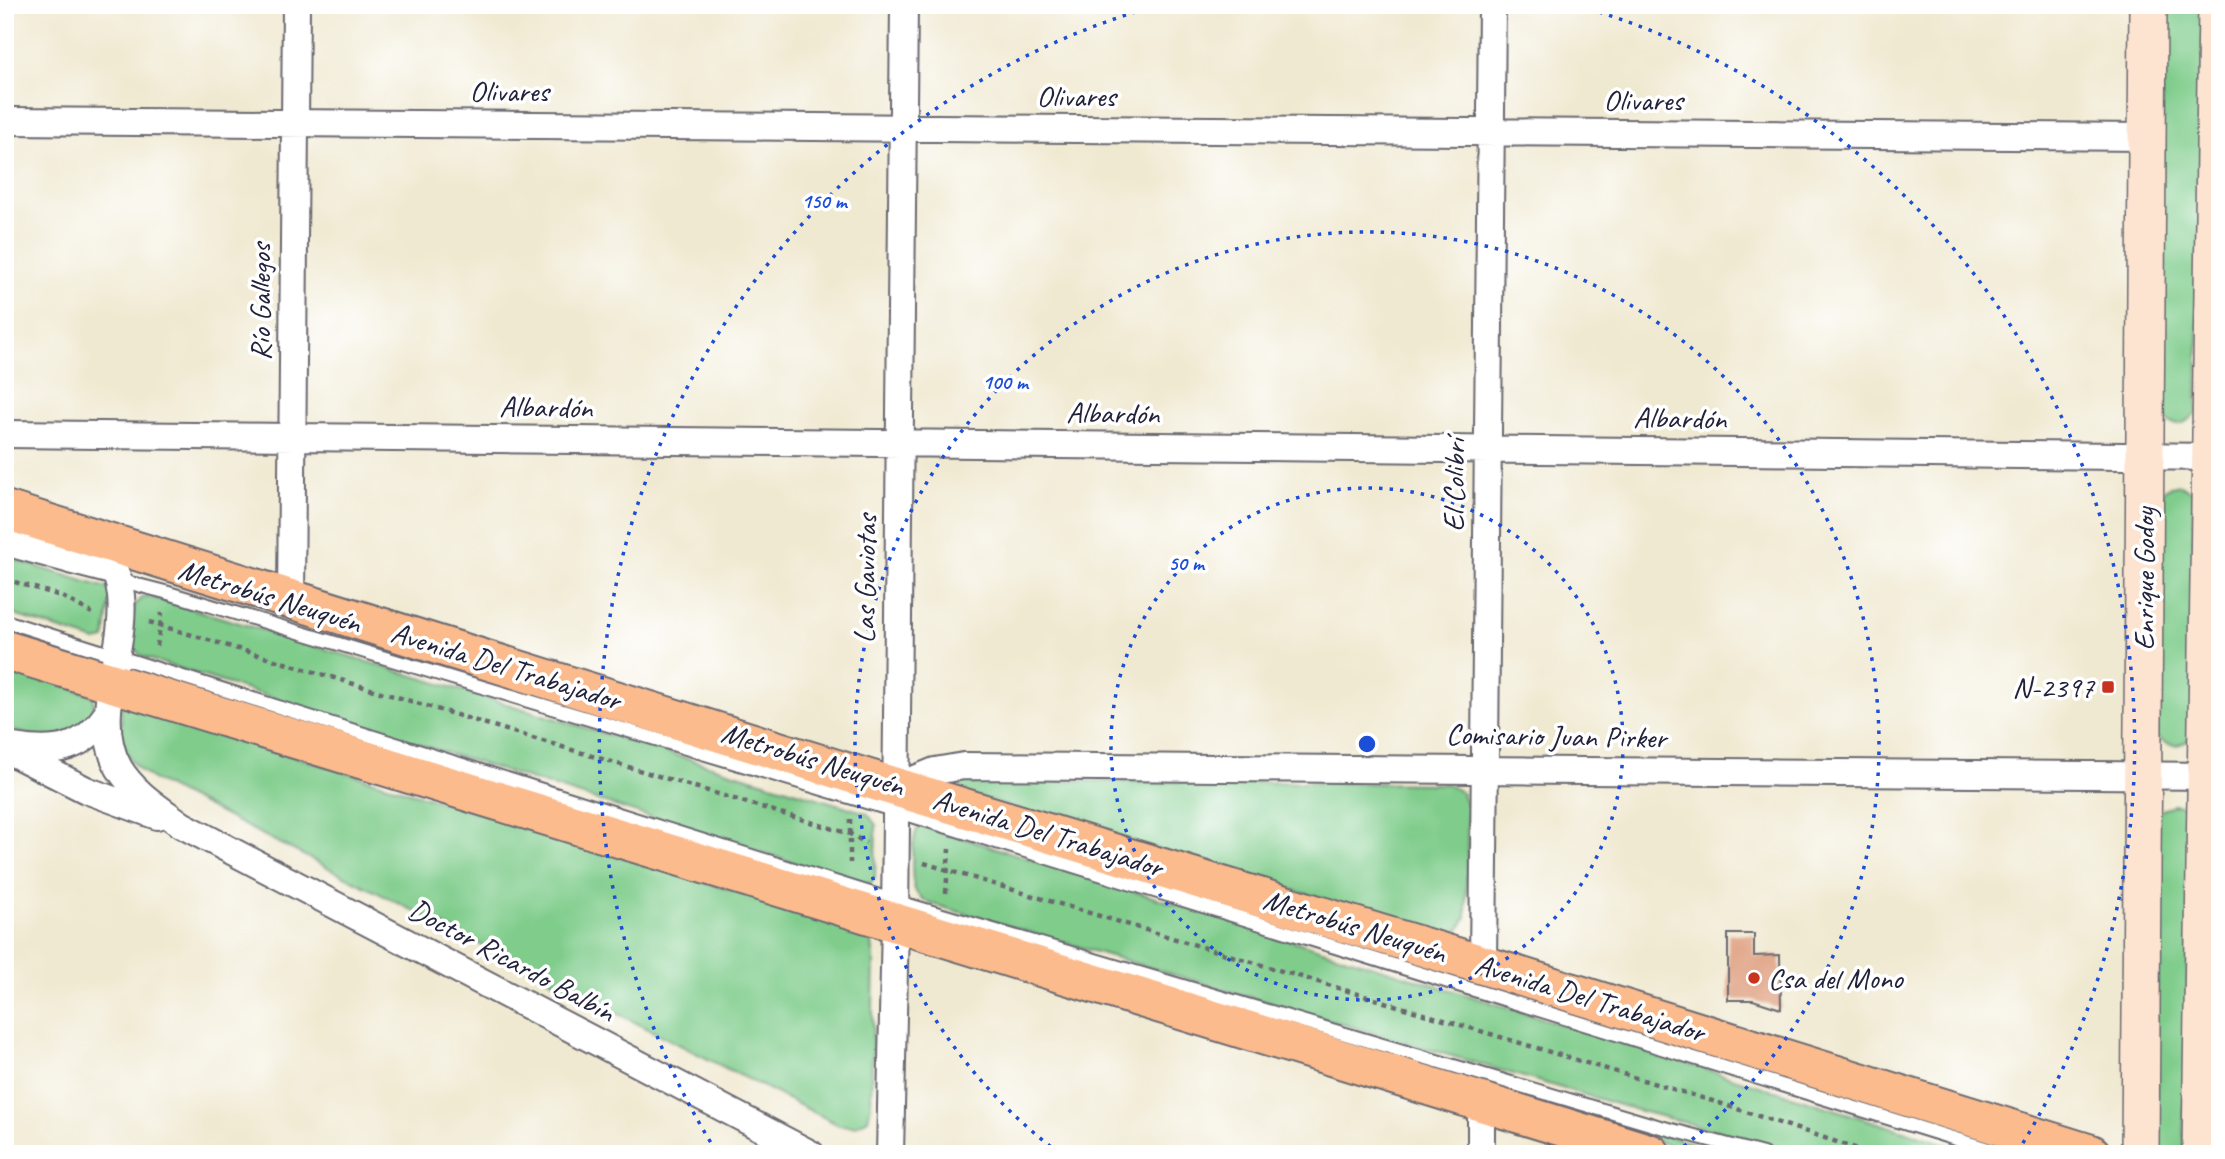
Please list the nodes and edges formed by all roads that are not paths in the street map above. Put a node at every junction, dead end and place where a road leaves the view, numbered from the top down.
1 (296, 5) edge
2 (904, 5) edge
3 (1492, 5) edge
4 (2148, 5) edge
5 (2217, 5) edge
6 (5, 121) edge
7 (295, 123) junction
8 (903, 128) junction
9 (1490, 132) junction
10 (2147, 138) junction
11 (5, 434) edge
12 (292, 438) junction
13 (899, 444) junction
14 (1488, 450) junction
15 (2145, 456) junction
16 (2215, 457) edge
17 (5, 510) edge
18 (5, 530) edge
19 (78, 533) junction
20 (5, 542) edge
21 (5, 549) edge
22 (118, 580) junction
23 (291, 599) junction
24 (5, 621) edge
25 (5, 650) edge
26 (112, 683) junction
27 (5, 747) edge
28 (1485, 769) junction
29 (2143, 775) junction
30 (2213, 776) edge
31 (896, 799) junction
32 (182, 825) junction
33 (895, 912) junction
34 (1483, 965) junction
35 (1481, 1101) junction
36 (805, 1153) edge
37 (890, 1154) edge
38 (1481, 1154) edge
39 (1651, 1154) edge
40 (1763, 1154) edge
41 (2004, 1154) edge
42 (2091, 1154) edge
43 (2140, 1154) edge
44 (2201, 1154) edge

1 - 7 street, Río Gallegos
2 - 8 street, Las Gaviotas
3 - 9 street, El Colibrí
4 - 10 main road, Enrique Godoy
5 - 16 main road
6 - 7 street, Olivares
7 - 8 street, Olivares
7 - 12 street, Río Gallegos
8 - 9 street, Olivares
8 - 13 street, Las Gaviotas
9 - 10 street, Olivares
9 - 14 street, El Colibrí
10 - 15 main road, Enrique Godoy
11 - 12 street, Albardón
12 - 13 street, Albardón
12 - 23 street, Río Gallegos
13 - 14 street, Albardón
13 - 31 street, Las Gaviotas
14 - 15 street, Albardón
14 - 28 street, El Colibrí
15 - 16 street, Albardón
15 - 29 main road, Enrique Godoy
16 - 30 main road
17 - 19 main road, Avenida Del Trabajador
18 - 20 street
19 - 22 street, Doctor Ricardo Balbín
19 - 23 main road, Avenida Del Trabajador
21 - 22 lane, Metrobús Neuquén
22 - 26 street, Doctor Ricardo Balbín
22 - 31 lane, Metrobús Neuquén
23 - 31 main road, Avenida Del Trabajador
24 - 26 lane
25 - 26 main road
26 - 27 street
26 - 32 street, Doctor Ricardo Balbín
26 - 33 main road
27 - 32 street, Doctor Ricardo Balbín
28 - 29 street, Comisario Juan Pirker
28 - 31 street, Comisario Juan Pirker
28 - 34 street, El Colibrí
29 - 30 street, Comisario Juan Pirker
29 - 43 main road, Enrique Godoy
30 - 44 main road
31 - 33 street, Las Gaviotas
31 - 34 main road, Avenida Del Trabajador
31 - 41 lane, Metrobús Neuquén
32 - 36 street, Doctor Ricardo Balbín
33 - 35 main road
33 - 37 street, Las Gaviotas
33 - 40 lane
34 - 42 main road, Avenida Del Trabajador
35 - 38 street
35 - 39 main road

